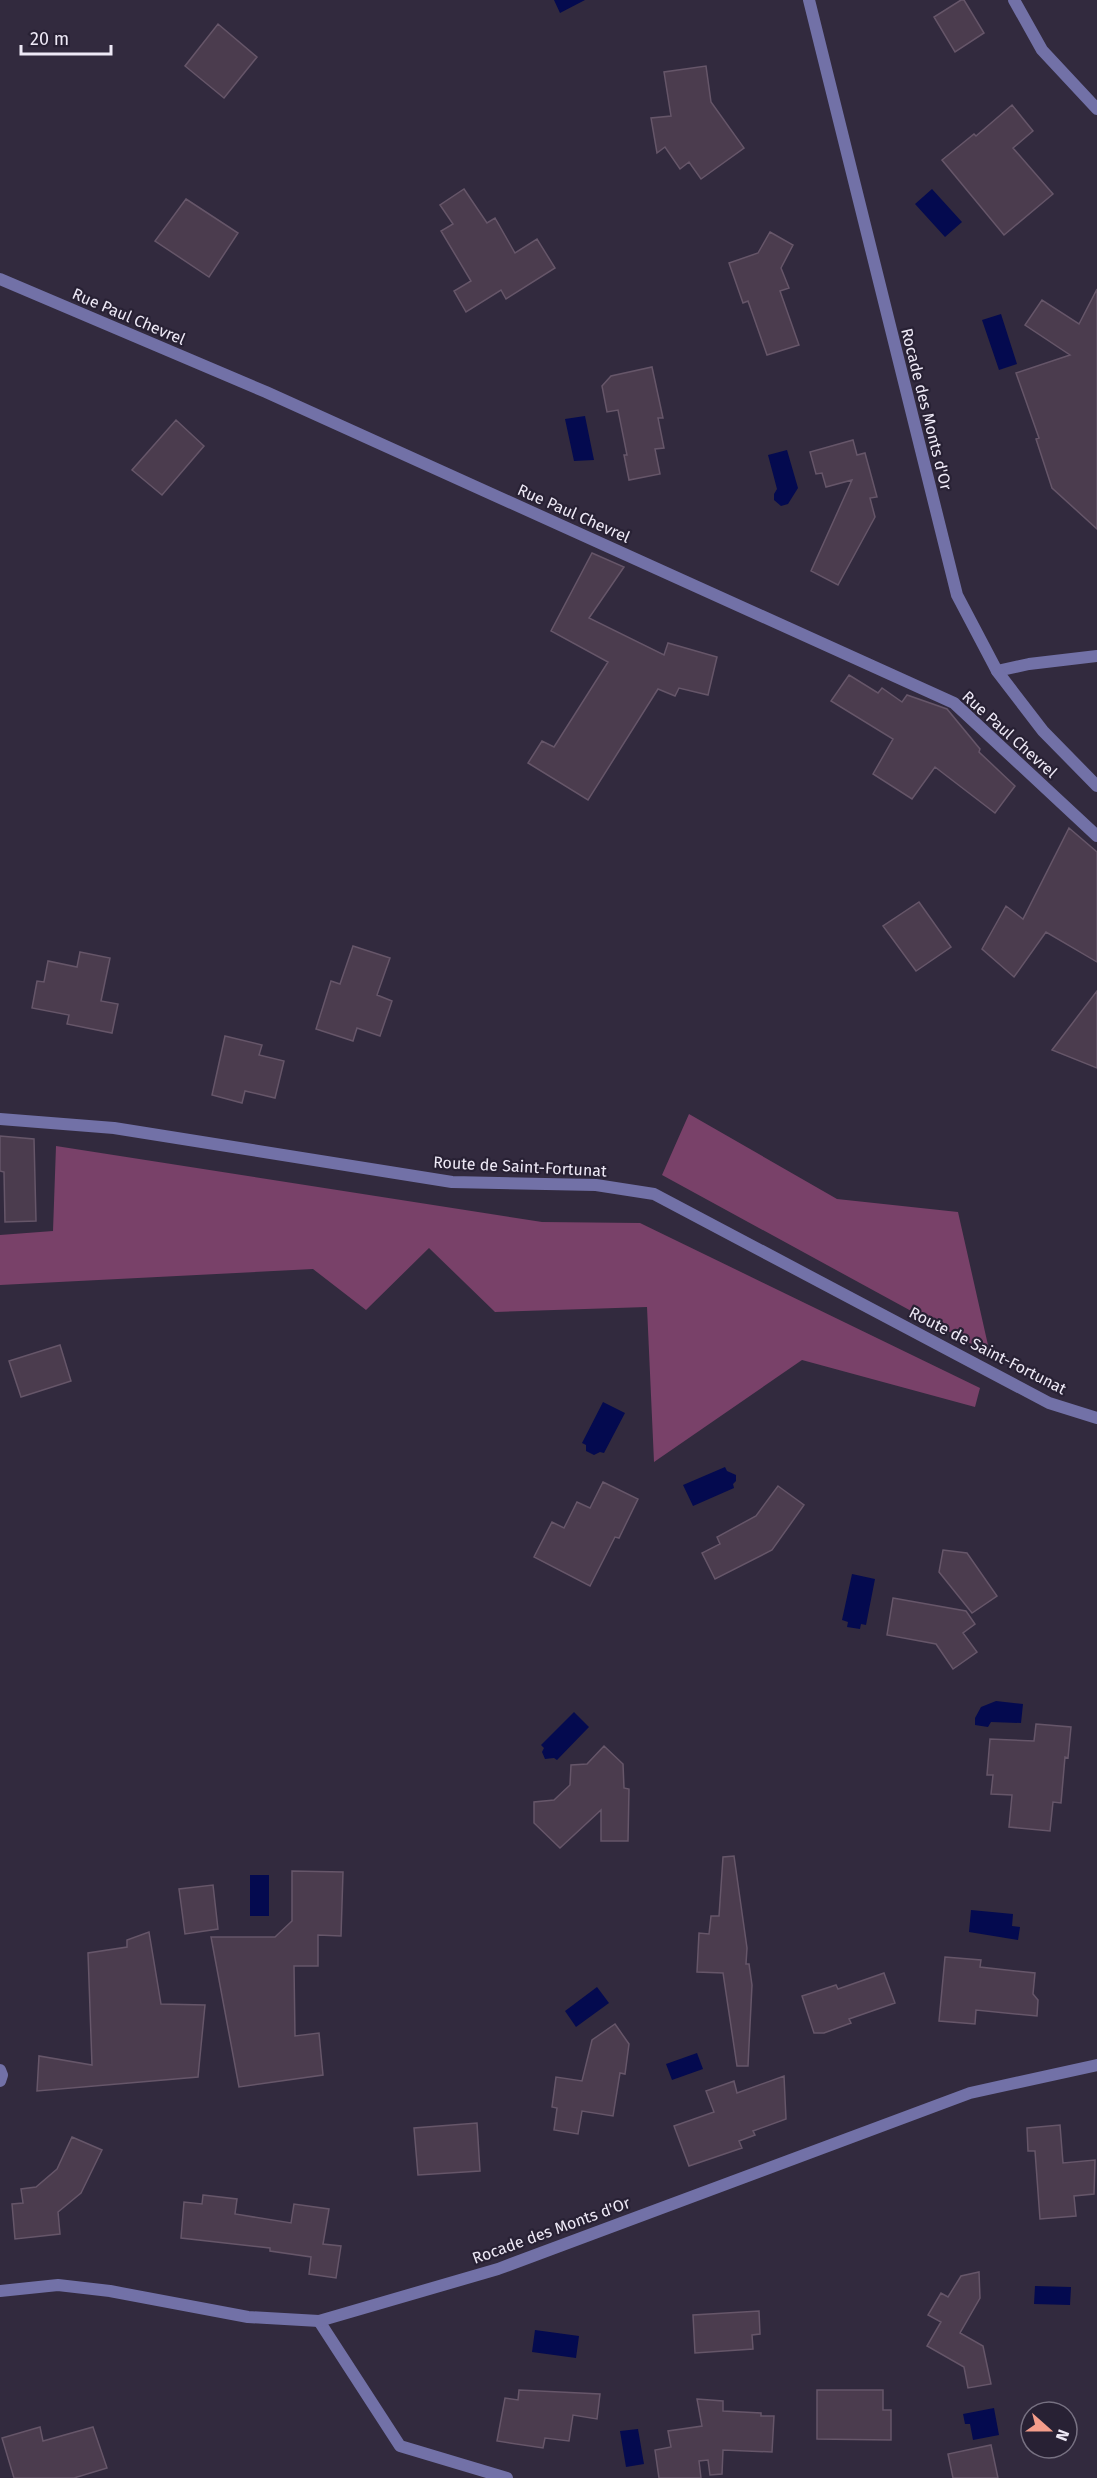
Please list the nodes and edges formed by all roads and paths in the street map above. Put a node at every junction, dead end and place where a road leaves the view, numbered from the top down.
1 (1014, 0) edge
2 (813, 2) edge
3 (1097, 109) edge
4 (0, 279) edge
5 (1097, 656) edge
6 (997, 671) junction
7 (1097, 786) edge
8 (1097, 836) edge
9 (0, 1119) edge
10 (1097, 1418) edge
11 (1097, 2065) edge
12 (0, 2070) edge
13 (0, 2081) edge
14 (0, 2291) edge
15 (319, 2320) junction
16 (507, 2478) edge

1 - 3 street
2 - 6 street, Rocade des Monts d'Or
4 - 8 street, Rue Paul Chevrel
5 - 6 street
6 - 7 street, Rocade des Monts d'Or
9 - 10 street, Route de Saint-Fortunat
11 - 15 street, Rocade des Monts d'Or
12 - 13 street
14 - 15 street, Rocade des Monts d'Or
15 - 16 street

